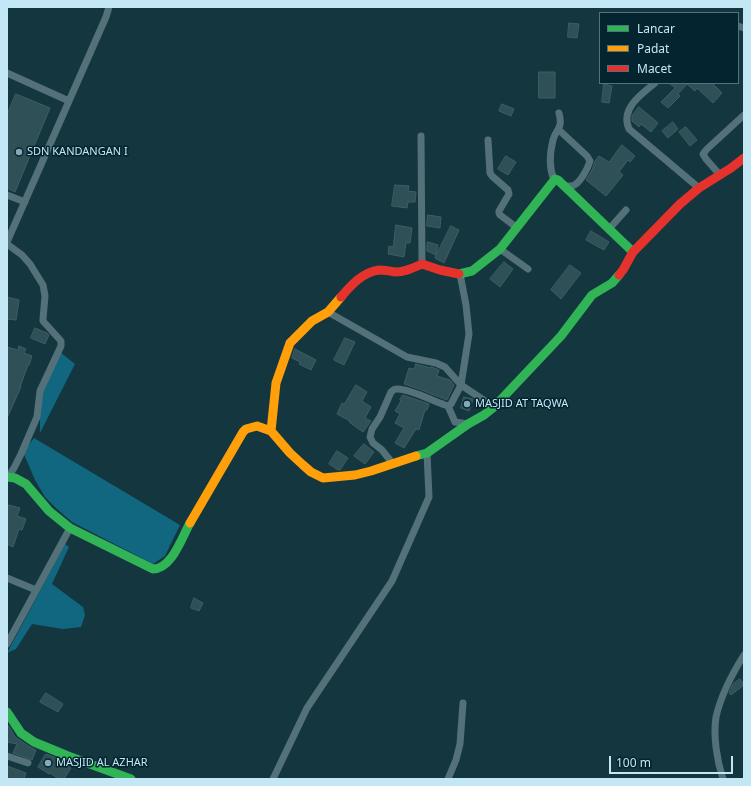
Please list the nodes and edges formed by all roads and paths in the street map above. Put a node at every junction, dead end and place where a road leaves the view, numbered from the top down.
1 (108, 7) edge
2 (7, 73) edge
3 (654, 84) edge
4 (69, 101) junction
5 (559, 113) dead end
6 (744, 115) edge
7 (558, 130) junction
8 (421, 136) dead end
9 (488, 140) dead end
10 (744, 158) edge
11 (720, 175) junction
12 (554, 180) junction
13 (565, 186) junction
14 (700, 188) junction
15 (7, 195) edge
16 (25, 202) junction
17 (626, 210) dead end
18 (516, 227) junction
19 (609, 229) junction
20 (7, 243) edge
21 (500, 248) junction
22 (633, 252) junction
23 (422, 264) junction
24 (528, 269) dead end
25 (460, 274) junction
26 (328, 312) junction
27 (461, 385) junction
28 (448, 406) junction
29 (494, 407) junction
30 (468, 424) junction
31 (271, 431) junction
32 (428, 453) junction
33 (393, 464) junction
34 (8, 477) edge
35 (70, 528) junction
36 (7, 578) edge
37 (36, 590) junction
38 (7, 644) edge
39 (744, 655) edge
40 (463, 703) dead end
41 (7, 712) edge
42 (7, 756) edge
43 (28, 763) dead end
44 (132, 779) edge
45 (273, 779) edge
46 (448, 779) edge
47 (723, 779) edge

1 - 4 street
2 - 4 street
3 - 14 street
4 - 16 street
5 - 7 street
6 - 11 street
7 - 12 street
7 - 13 street
8 - 23 street
9 - 18 street
10 - 11 street
11 - 14 street
12 - 13 street
12 - 18 street
13 - 19 street
14 - 22 street
15 - 16 street
16 - 20 street
17 - 19 street
18 - 21 street
19 - 22 street
20 - 34 street
21 - 24 street
21 - 25 street
22 - 29 street
23 - 25 street
23 - 26 street
25 - 27 street
26 - 27 street
26 - 31 street
27 - 28 street
27 - 29 street
28 - 30 street
28 - 33 street
29 - 30 street
30 - 32 street
31 - 33 street
31 - 35 street
32 - 33 street
32 - 45 street
34 - 35 street
35 - 37 street
36 - 37 street
37 - 38 street
39 - 47 street
40 - 46 street
41 - 44 street
42 - 43 street

